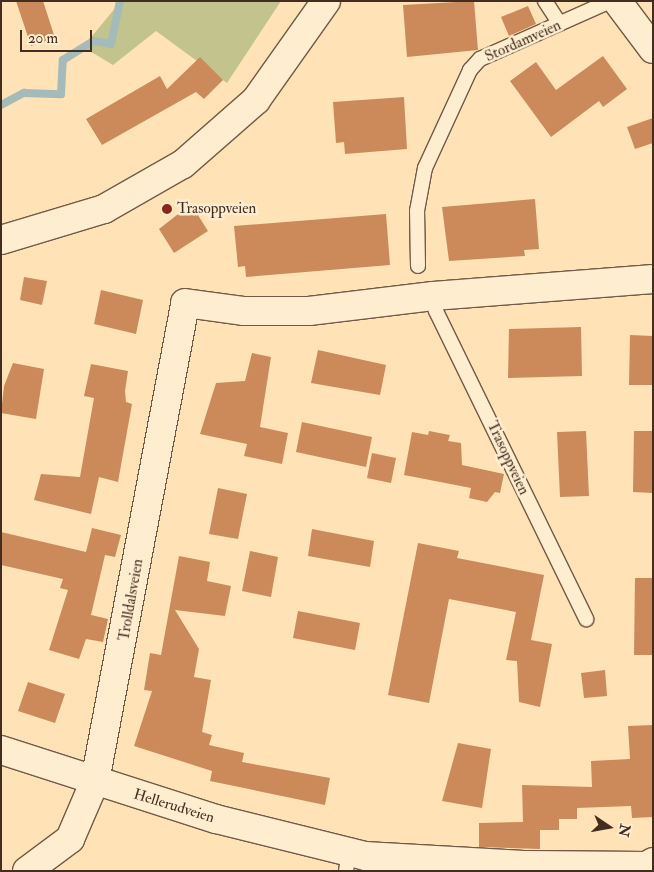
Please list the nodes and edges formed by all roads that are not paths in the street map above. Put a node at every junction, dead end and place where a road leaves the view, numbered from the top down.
1 (326, 1) edge
2 (545, 1) edge
3 (610, 1) edge
4 (617, 1) edge
5 (560, 24) junction
6 (653, 49) edge
7 (1, 240) edge
8 (418, 266) dead end
9 (653, 279) edge
10 (433, 296) junction
11 (586, 619) dead end
12 (1, 750) edge
13 (95, 781) junction
14 (348, 862) edge
15 (648, 866) edge
16 (27, 871) edge

1 - 7 street
2 - 5 lane
3 - 5 lane, Stordamveien
4 - 6 street
5 - 8 lane, Stordamveien
9 - 10 street
10 - 11 lane, Trasoppveien
10 - 13 street, Trolldalsveien
12 - 13 street, Hellerudveien
13 - 14 street, Hellerudveien
13 - 16 street, Trolldalsveien
14 - 15 street, Hellerudveien

